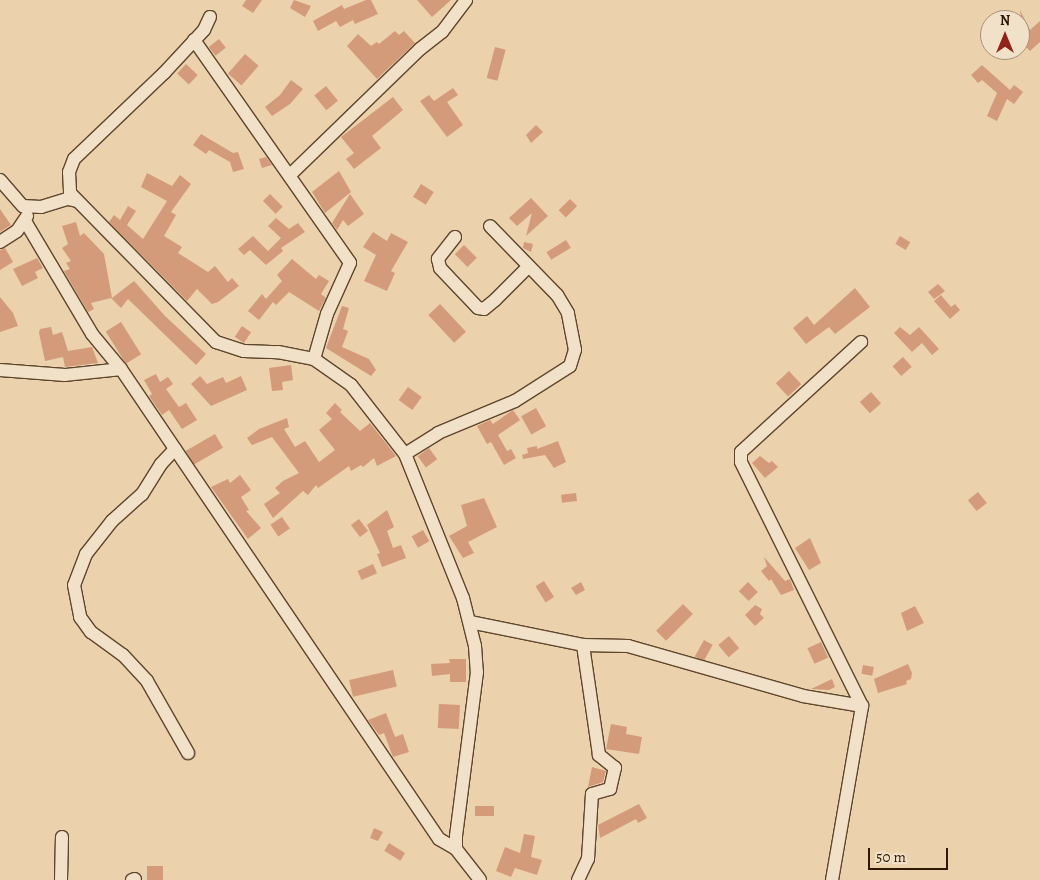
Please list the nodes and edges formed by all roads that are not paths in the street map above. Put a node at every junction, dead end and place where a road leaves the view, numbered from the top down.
1 (466, 0) edge
2 (210, 17) dead end
3 (194, 40) junction
4 (290, 175) junction
5 (0, 180) edge
6 (77, 201) junction
7 (32, 207) junction
8 (25, 221) junction
9 (490, 226) dead end
10 (455, 237) dead end
11 (0, 242) edge
12 (528, 267) junction
13 (861, 342) dead end
14 (314, 359) junction
15 (121, 369) junction
16 (0, 370) edge
17 (175, 448) junction
18 (405, 454) junction
19 (470, 622) junction
20 (583, 645) junction
21 (862, 706) junction
22 (188, 753) dead end
23 (62, 837) dead end
24 (456, 849) junction
25 (61, 880) edge
26 (480, 880) edge
27 (578, 880) edge
28 (832, 880) edge

1 - 4 street
2 - 3 street
3 - 4 street
3 - 6 street
4 - 14 street
5 - 7 street
6 - 7 street
6 - 14 street
7 - 8 street
8 - 11 street
8 - 15 street
9 - 12 street
10 - 12 street
12 - 18 street
13 - 21 street
14 - 18 street
15 - 16 street
15 - 17 street
17 - 22 street
17 - 24 street
18 - 19 street
19 - 20 street
19 - 24 street
20 - 21 street
20 - 27 street
21 - 28 street
23 - 25 street
24 - 26 street

